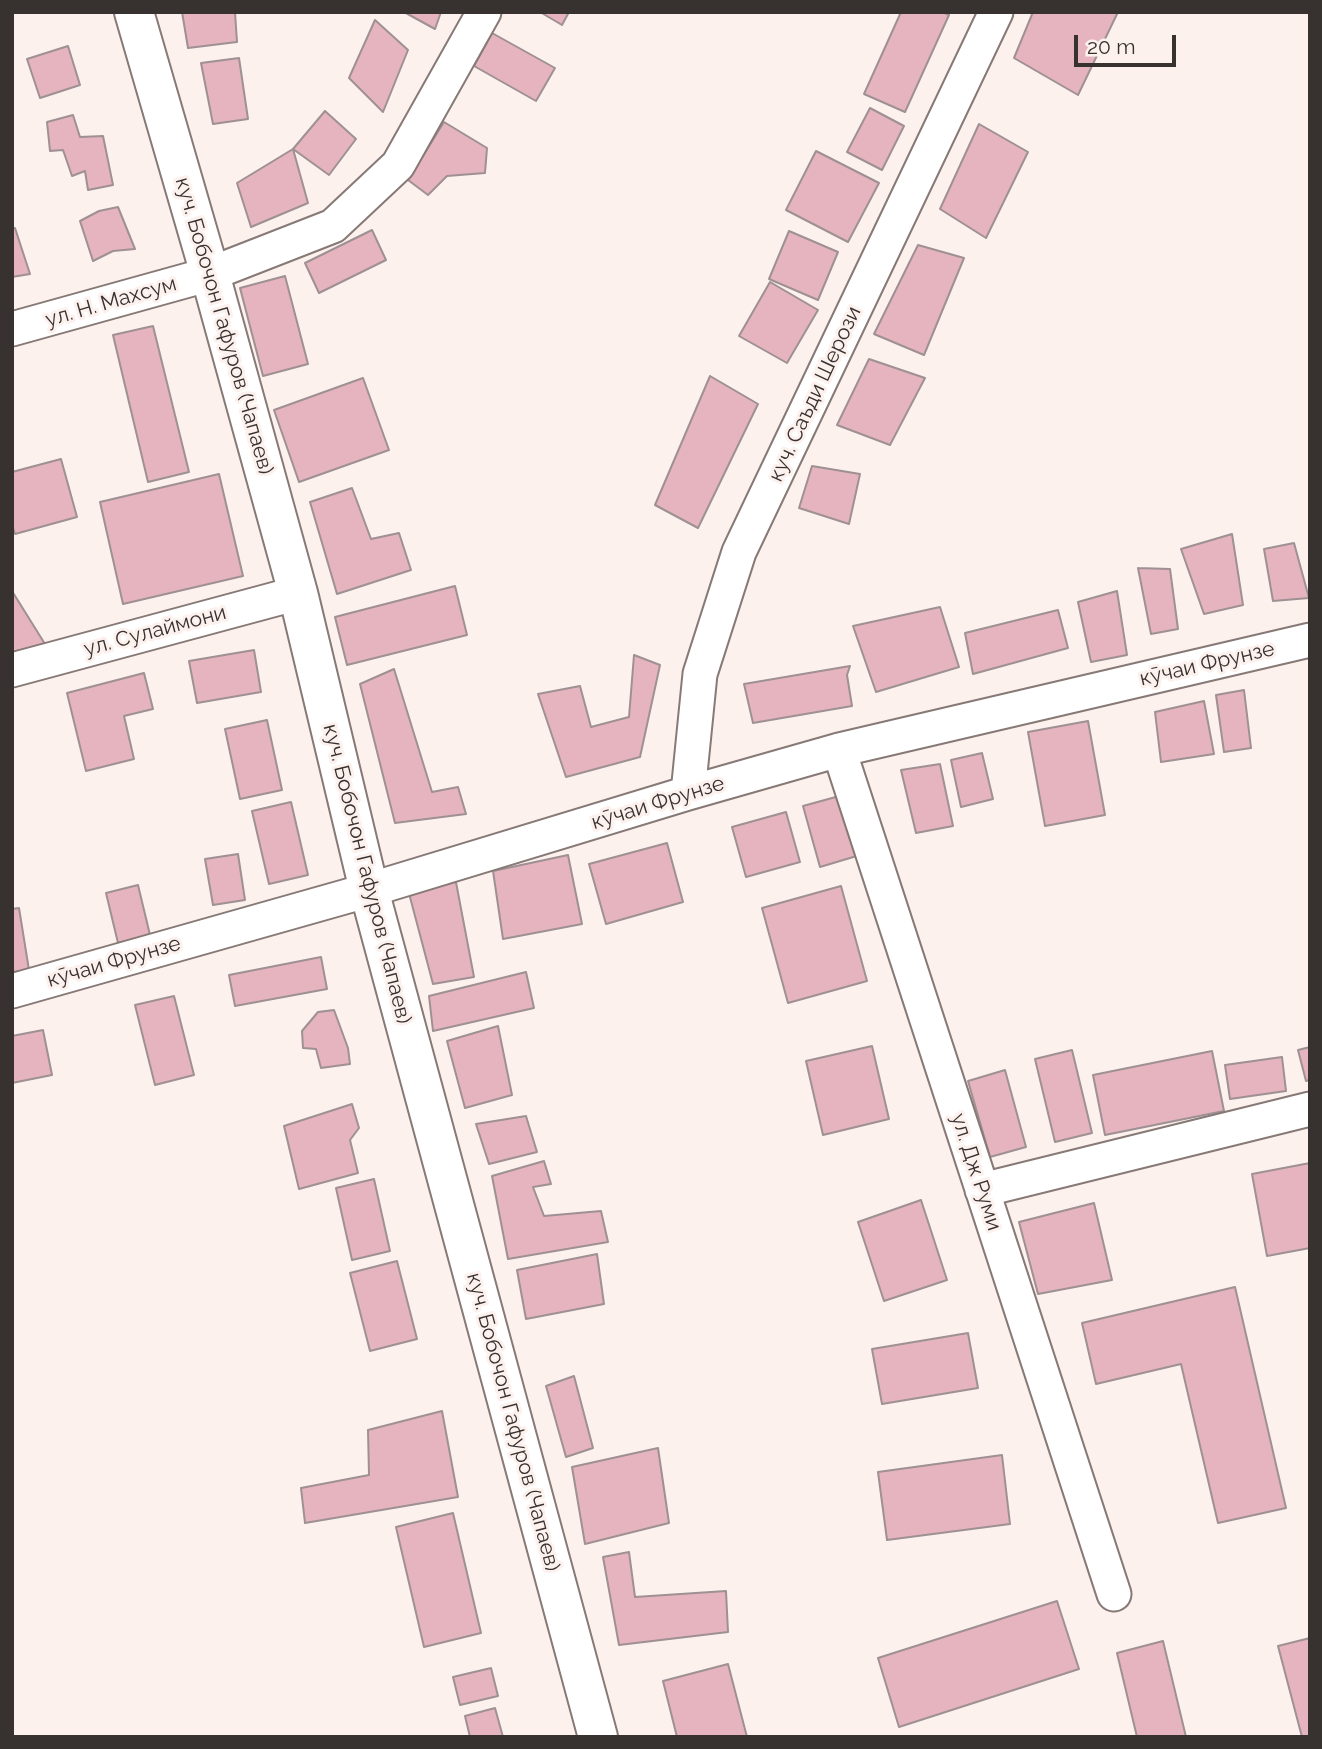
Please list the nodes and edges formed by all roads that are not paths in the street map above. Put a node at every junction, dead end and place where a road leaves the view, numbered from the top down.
1 (134, 12) edge
2 (484, 12) edge
3 (996, 12) edge
4 (210, 274) junction
5 (12, 329) edge
6 (298, 593) junction
7 (1310, 640) edge
8 (12, 670) edge
9 (839, 750) junction
10 (688, 793) junction
11 (369, 890) junction
12 (12, 991) edge
13 (1310, 1110) edge
14 (982, 1190) junction
15 (1114, 1594) dead end
16 (598, 1737) edge

1 - 4 street, куч. Бобочон Гафуров (Чапаев)
2 - 4 street, ул. Н. Махсум
3 - 10 street, куч. Саъди Шерози
4 - 5 street, ул. Н. Махсум
4 - 6 street, куч. Бобочон Гафуров (Чапаев)
6 - 8 street, ул. Сулаймони
6 - 11 street, куч. Бобочон Гафуров (Чапаев)
7 - 9 street, кӯчаи Фрунзе
9 - 10 street, кӯчаи Фрунзе
9 - 14 street, ул. Дж Руми
10 - 11 street, кӯчаи Фрунзе
11 - 12 street, кӯчаи Фрунзе
11 - 16 street, куч. Бобочон Гафуров (Чапаев)
13 - 14 street
14 - 15 street, ул. Дж Руми

